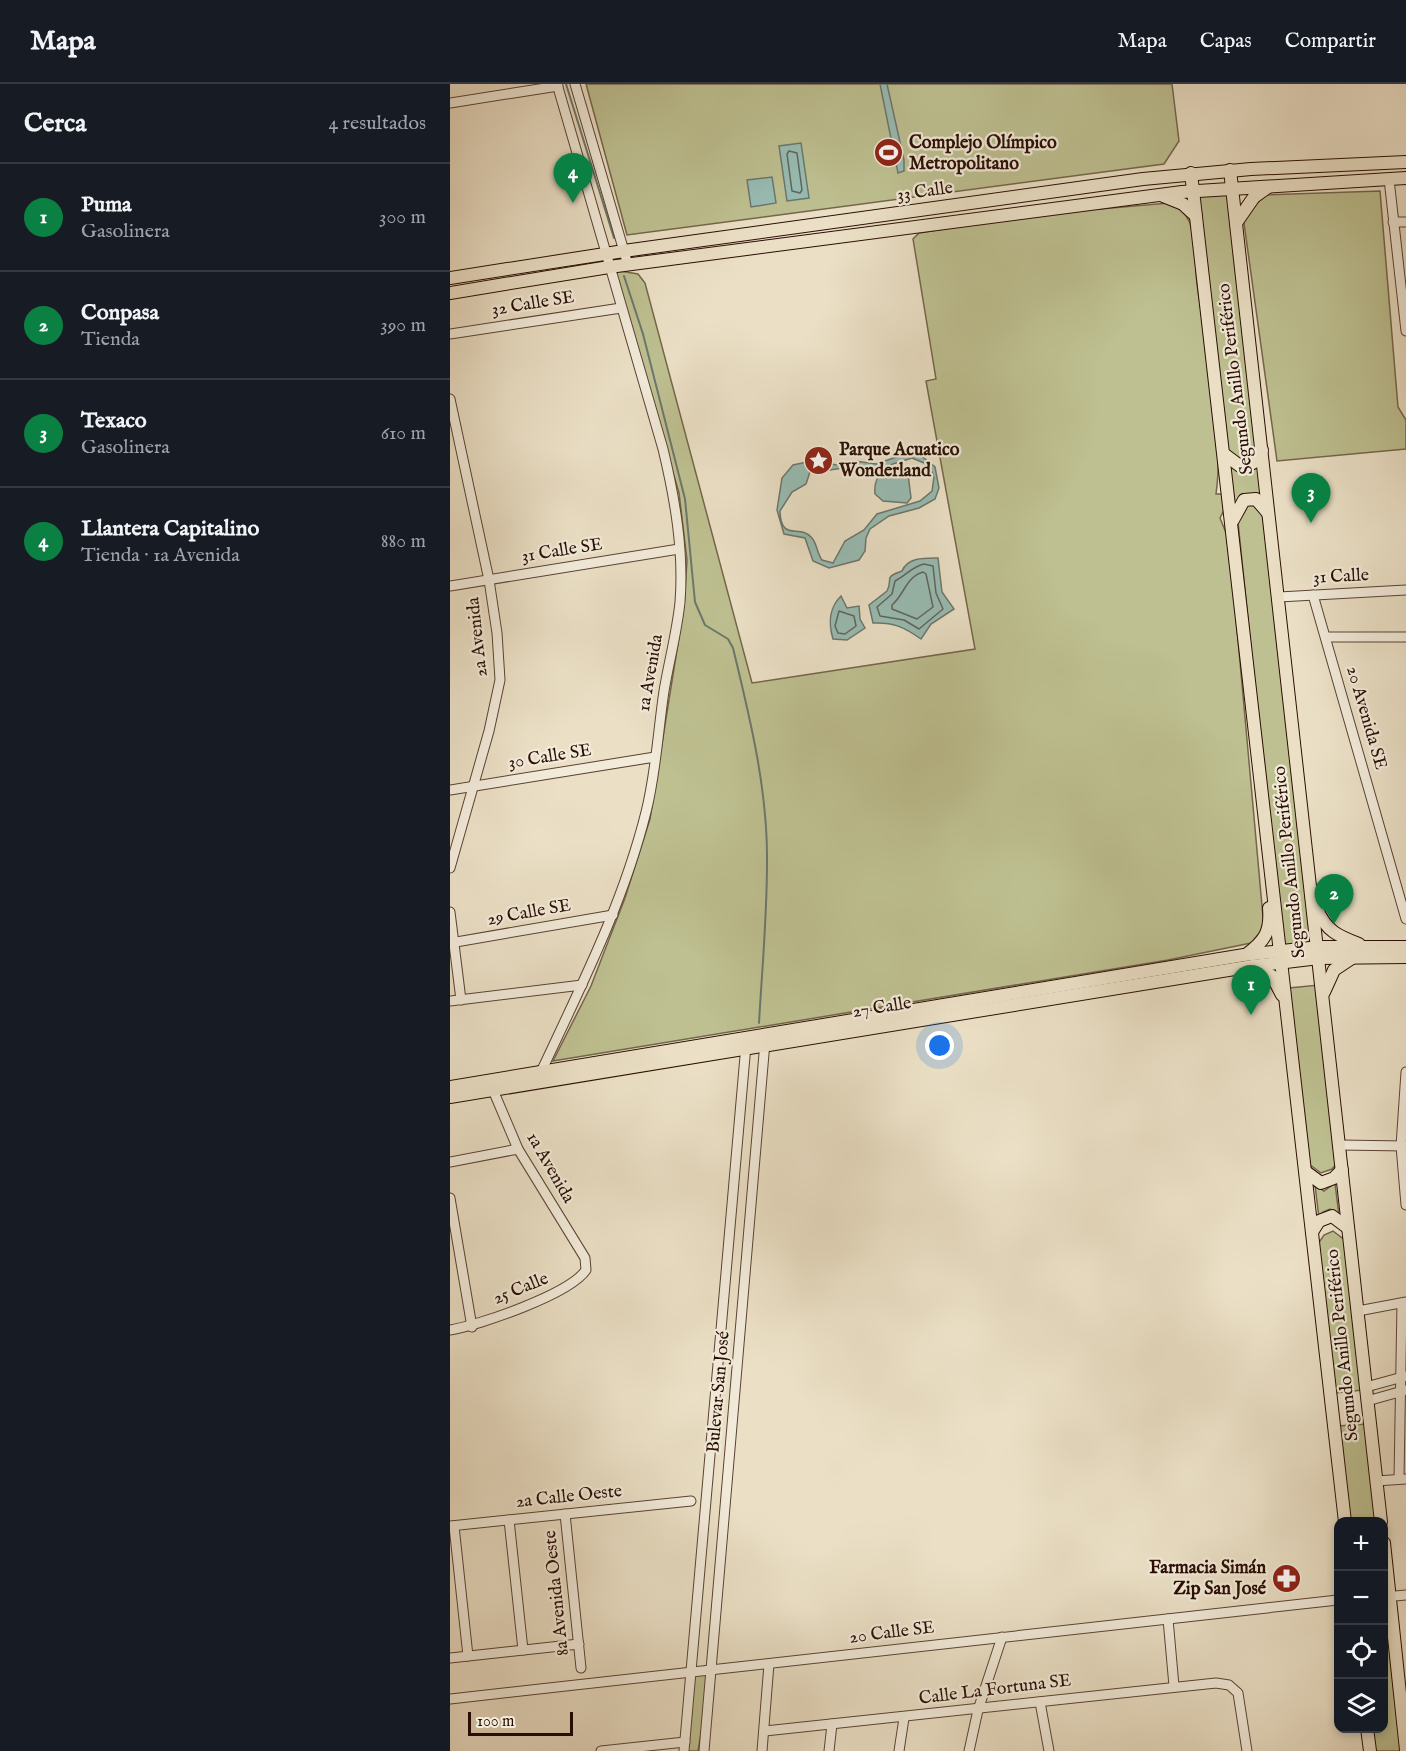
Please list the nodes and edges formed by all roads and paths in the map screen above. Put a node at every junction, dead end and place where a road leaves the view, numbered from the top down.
1 (575, 84) edge
2 (558, 85) edge
3 (450, 104) edge
4 (1406, 162) edge
5 (1230, 170) junction
6 (1191, 173) junction
7 (1406, 178) edge
8 (1389, 179) junction
9 (1270, 186) junction
10 (1232, 194) junction
11 (1158, 195) junction
12 (1195, 203) junction
13 (922, 211) junction
14 (1393, 222) junction
15 (1406, 222) edge
16 (1236, 224) junction
17 (908, 230) junction
18 (624, 250) junction
19 (605, 253) junction
20 (1402, 260) edge
21 (628, 265) junction
22 (609, 267) junction
23 (450, 278) edge
24 (450, 293) edge
25 (1404, 301) edge
26 (621, 308) junction
27 (1406, 331) edge
28 (450, 334) edge
29 (450, 399) edge
30 (1262, 450) junction
31 (1224, 454) junction
32 (1269, 514) junction
33 (1232, 522) junction
34 (679, 549) junction
35 (489, 580) junction
36 (450, 586) edge
37 (1406, 590) edge
38 (1313, 595) junction
39 (1279, 597) junction
40 (1326, 637) junction
41 (1406, 638) edge
42 (655, 757) junction
43 (473, 787) junction
44 (450, 790) edge
45 (1269, 841) junction
46 (450, 868) edge
47 (1403, 895) edge
48 (1313, 897) junction
49 (450, 912) edge
50 (613, 915) junction
51 (1406, 919) edge
52 (452, 943) edge
53 (1366, 947) junction
54 (1406, 947) edge
55 (1319, 952) junction
56 (1244, 955) junction
57 (1282, 956) junction
58 (1354, 957) junction
59 (1406, 957) edge
60 (1253, 966) junction
61 (582, 985) junction
62 (1323, 996) junction
63 (461, 1000) junction
64 (450, 1001) edge
65 (1288, 1011) junction
66 (765, 1040) junction
67 (747, 1043) junction
68 (541, 1072) junction
69 (1406, 1072) edge
70 (450, 1087) edge
71 (493, 1090) junction
72 (450, 1097) edge
73 (1340, 1145) junction
74 (1403, 1146) edge
75 (518, 1149) junction
76 (450, 1162) edge
77 (1342, 1170) junction
78 (1306, 1172) junction
79 (450, 1198) edge
80 (1406, 1205) edge
81 (1348, 1228) junction
82 (1312, 1232) junction
83 (585, 1258) joint
84 (1404, 1303) edge
85 (1358, 1311) junction
86 (472, 1326) junction
87 (450, 1330) edge
88 (1402, 1377) edge
89 (1366, 1387) junction
90 (1403, 1391) edge
91 (1367, 1401) junction
92 (1402, 1479) edge
93 (1376, 1481) junction
94 (691, 1501) dead end
95 (565, 1514) junction
96 (1345, 1517) edge
97 (1380, 1517) edge
98 (509, 1520) junction
99 (452, 1526) edge
100 (1406, 1595) edge
101 (1388, 1597) edge
102 (1334, 1600) edge
103 (1388, 1602) edge
104 (1168, 1619) junction
105 (1002, 1637) junction
106 (579, 1644) junction
107 (523, 1650) junction
108 (468, 1656) junction
109 (450, 1658) edge
110 (769, 1664) junction
111 (581, 1668) dead end
112 (712, 1670) junction
113 (693, 1672) junction
114 (1402, 1672) edge
115 (1174, 1686) junction
116 (450, 1698) edge
117 (1040, 1702) junction
118 (978, 1710) junction
119 (904, 1718) junction
120 (832, 1724) junction
121 (765, 1731) junction
122 (1368, 1733) edge
123 (685, 1746) edge
124 (1406, 1750) edge
125 (601, 1751) edge
126 (704, 1751) edge
127 (762, 1751) edge
128 (829, 1751) edge
129 (898, 1751) edge
130 (969, 1751) edge
131 (1049, 1751) edge
132 (1246, 1751) edge
133 (1370, 1751) edge

1 - 18 street
2 - 3 street
2 - 19 street
4 - 5 main road, 33 Calle
5 - 6 main road, 33 Calle
5 - 10 main road, Segundo Anillo Periférico
6 - 12 main road, Segundo Anillo Periférico
6 - 13 main road, 33 Calle
7 - 8 main road, 33 Calle
8 - 9 main road, 33 Calle
8 - 14 street
9 - 10 main road, 33 Calle
9 - 16 main road
10 - 12 main road, 33 Calle
10 - 16 main road, Segundo Anillo Periférico
11 - 12 main road, 33 Calle
11 - 12 main road
11 - 17 main road, 33 Calle
12 - 31 main road, Segundo Anillo Periférico
13 - 17 main road
13 - 18 main road, 33 Calle
14 - 15 street
14 - 20 street
16 - 30 main road, Segundo Anillo Periférico
17 - 21 main road, 33 Calle
18 - 19 main road, 33 Calle
18 - 21 street
19 - 22 street, 1a Avenida
19 - 23 main road, 33 Calle
20 - 25 street
21 - 22 main road, 33 Calle
22 - 24 main road, 33 Calle
22 - 26 street, 1a Avenida
25 - 27 street
26 - 28 street, 32 Calle SE
26 - 34 street, 1a Avenida
29 - 35 street, 2a Avenida
30 - 31 main road
30 - 32 main road, Segundo Anillo Periférico
31 - 33 main road, Segundo Anillo Periférico
32 - 33 main road
32 - 39 main road, Segundo Anillo Periférico
33 - 45 main road, Segundo Anillo Periférico
34 - 35 street, 31 Calle SE
34 - 42 street, 1a Avenida
35 - 36 street, 31 Calle SE
35 - 43 street, 2a Avenida
37 - 38 street, 31 Calle
38 - 39 street, 31 Calle
38 - 40 street, 20 Avenida SE
39 - 48 main road, Segundo Anillo Periférico
40 - 41 street
40 - 47 street, 20 Avenida SE
42 - 43 street, 30 Calle SE
42 - 50 street, 1a Avenida
43 - 44 street, 30 Calle SE
43 - 46 street, 2a Avenida
45 - 56 main road
45 - 57 main road, Segundo Anillo Periférico
47 - 51 street, 20 Avenida SE
48 - 53 main road
48 - 55 main road, Segundo Anillo Periférico
49 - 52 street
50 - 52 street, 29 Calle SE
50 - 61 street, 1a Avenida
52 - 63 street
53 - 54 main road
53 - 55 main road
55 - 57 main road, 27 Calle
55 - 58 main road
55 - 62 main road, Segundo Anillo Periférico
56 - 57 main road, 27 Calle
56 - 66 main road, 27 Calle
57 - 60 main road, 27 Calle
57 - 65 main road, Segundo Anillo Periférico
58 - 59 main road
58 - 62 main road
60 - 65 main road
60 - 66 main road, 27 Calle
61 - 63 street
61 - 68 street, 1a Avenida
62 - 73 main road, Segundo Anillo Periférico
63 - 64 street
65 - 78 main road, Segundo Anillo Periférico
66 - 67 main road, 27 Calle
66 - 112 street, Bulevar San José
67 - 68 main road, 27 Calle
67 - 71 main road, 27 Calle
67 - 113 street, Bulevar San José
68 - 70 main road, 27 Calle
69 - 74 street
71 - 72 main road, 27 Calle
71 - 75 street, 1a Avenida
73 - 74 street
73 - 77 main road, Segundo Anillo Periférico
74 - 80 street
75 - 76 street
75 - 83 street, 1a Avenida
77 - 78 main road
77 - 81 main road, Segundo Anillo Periférico
78 - 82 main road, Segundo Anillo Periférico
79 - 86 street
81 - 82 main road
81 - 85 main road, Segundo Anillo Periférico
82 - 96 main road, Segundo Anillo Periférico
83 - 86 street, 25 Calle
84 - 85 street
84 - 88 street
85 - 89 main road, Segundo Anillo Periférico
86 - 87 street, 25 Calle
88 - 89 street
88 - 90 street
89 - 91 main road, Segundo Anillo Periférico
90 - 91 street
90 - 92 street
91 - 93 main road, Segundo Anillo Periférico
92 - 93 street
93 - 97 main road, Segundo Anillo Periférico
94 - 95 street, 2a Calle Oeste
95 - 98 street, 2a Calle Oeste
95 - 106 street, 8a Avenida Oeste
98 - 99 street, 2a Calle Oeste
98 - 107 street
99 - 108 street
100 - 101 street
102 - 104 street, 20 Calle SE
103 - 114 main road
104 - 105 street, 20 Calle SE
104 - 115 street
105 - 110 street, 20 Calle SE
105 - 118 street
106 - 107 street
106 - 111 street, 8a Avenida Oeste
107 - 108 street
108 - 109 street
110 - 112 street, 20 Calle SE
110 - 121 street
112 - 113 street, 20 Calle SE
112 - 126 street, Bulevar San José
113 - 116 street, 20 Calle SE
113 - 123 street, Bulevar San José
114 - 124 main road
115 - 117 street, Calle La Fortuna SE
115 - 132 street, Calle La Fortuna SE
117 - 118 street, Calle La Fortuna SE
117 - 131 street
118 - 119 street, Calle La Fortuna SE
118 - 130 street
119 - 120 street, Calle La Fortuna SE
119 - 129 street
120 - 121 street, Calle La Fortuna SE
120 - 128 street
121 - 127 street
122 - 133 main road
123 - 125 street

